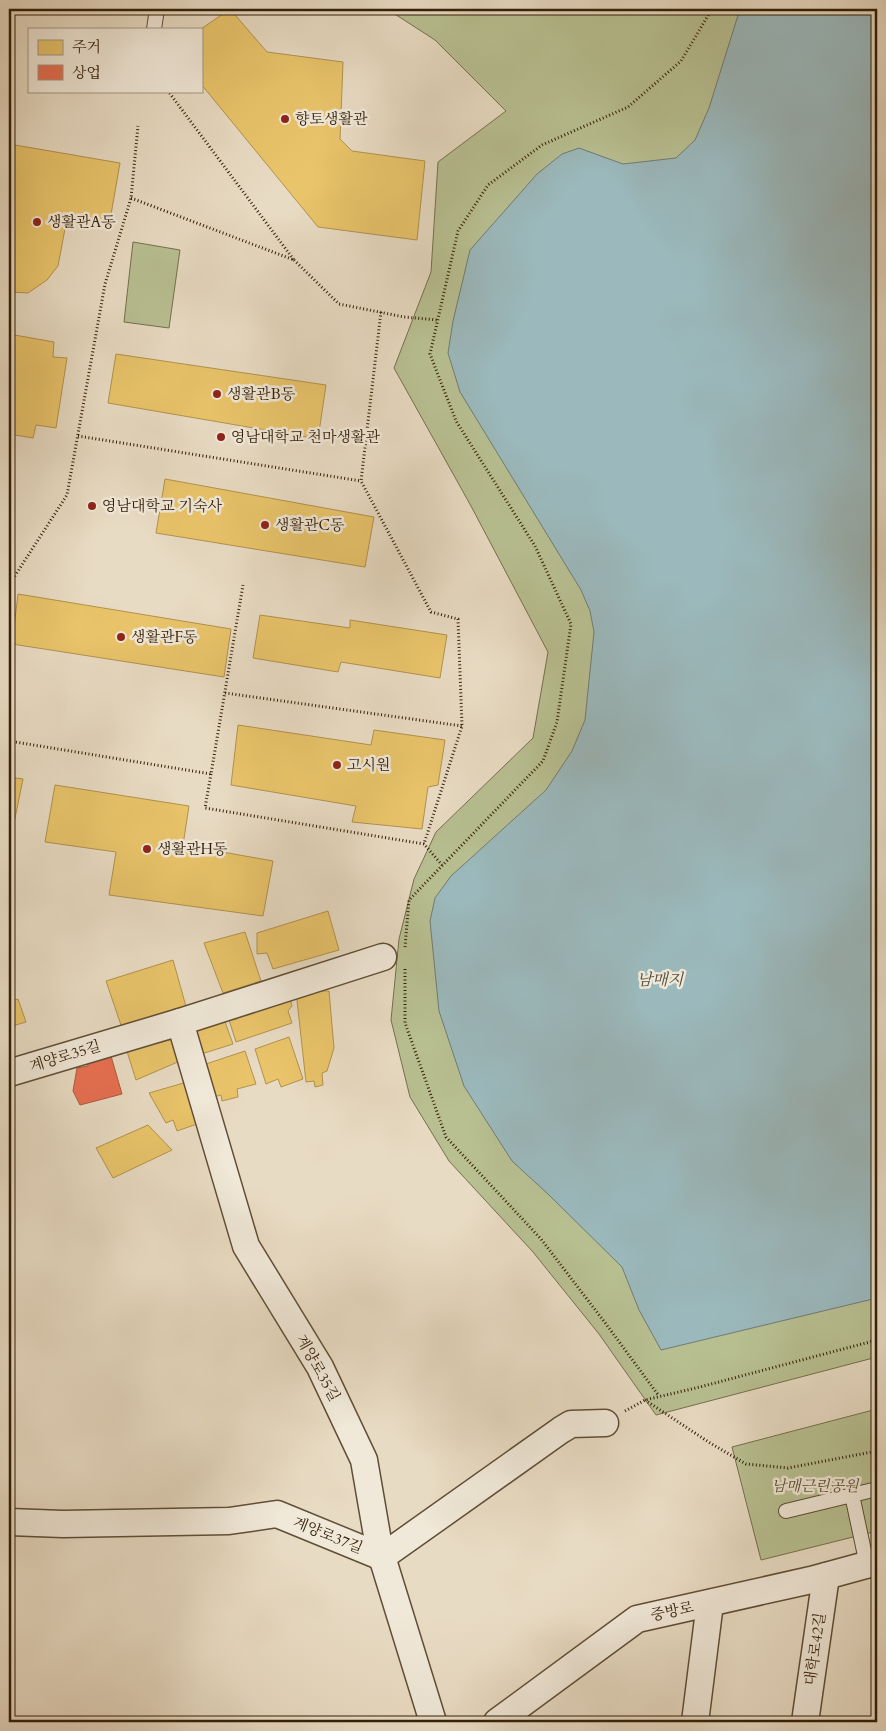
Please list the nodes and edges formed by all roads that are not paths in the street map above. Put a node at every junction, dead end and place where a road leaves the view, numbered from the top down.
1 (157, 9) edge
2 (154, 28) edge
3 (397, 959) road end
4 (180, 1022) junction
5 (9, 1073) edge
6 (605, 1423) road end
7 (877, 1489) edge
8 (852, 1495) junction
9 (786, 1511) dead end
10 (9, 1522) edge
11 (382, 1557) junction
12 (872, 1564) edge
13 (826, 1576) junction
14 (710, 1603) junction
15 (433, 1722) edge
16 (496, 1722) edge
17 (695, 1722) edge
18 (805, 1722) edge

1 - 2 lane
3 - 4 street, 계양로35길
4 - 5 street, 계양로35길
4 - 11 street, 계양로35길
6 - 11 street, 계양로37길
7 - 8 lane
8 - 9 lane
8 - 12 lane
10 - 11 street, 계양로37길
11 - 15 street, 계양로35길
12 - 13 street, 중방로
13 - 14 street, 중방로
13 - 18 street, 대학로42길
14 - 16 street, 중방로
14 - 17 street

